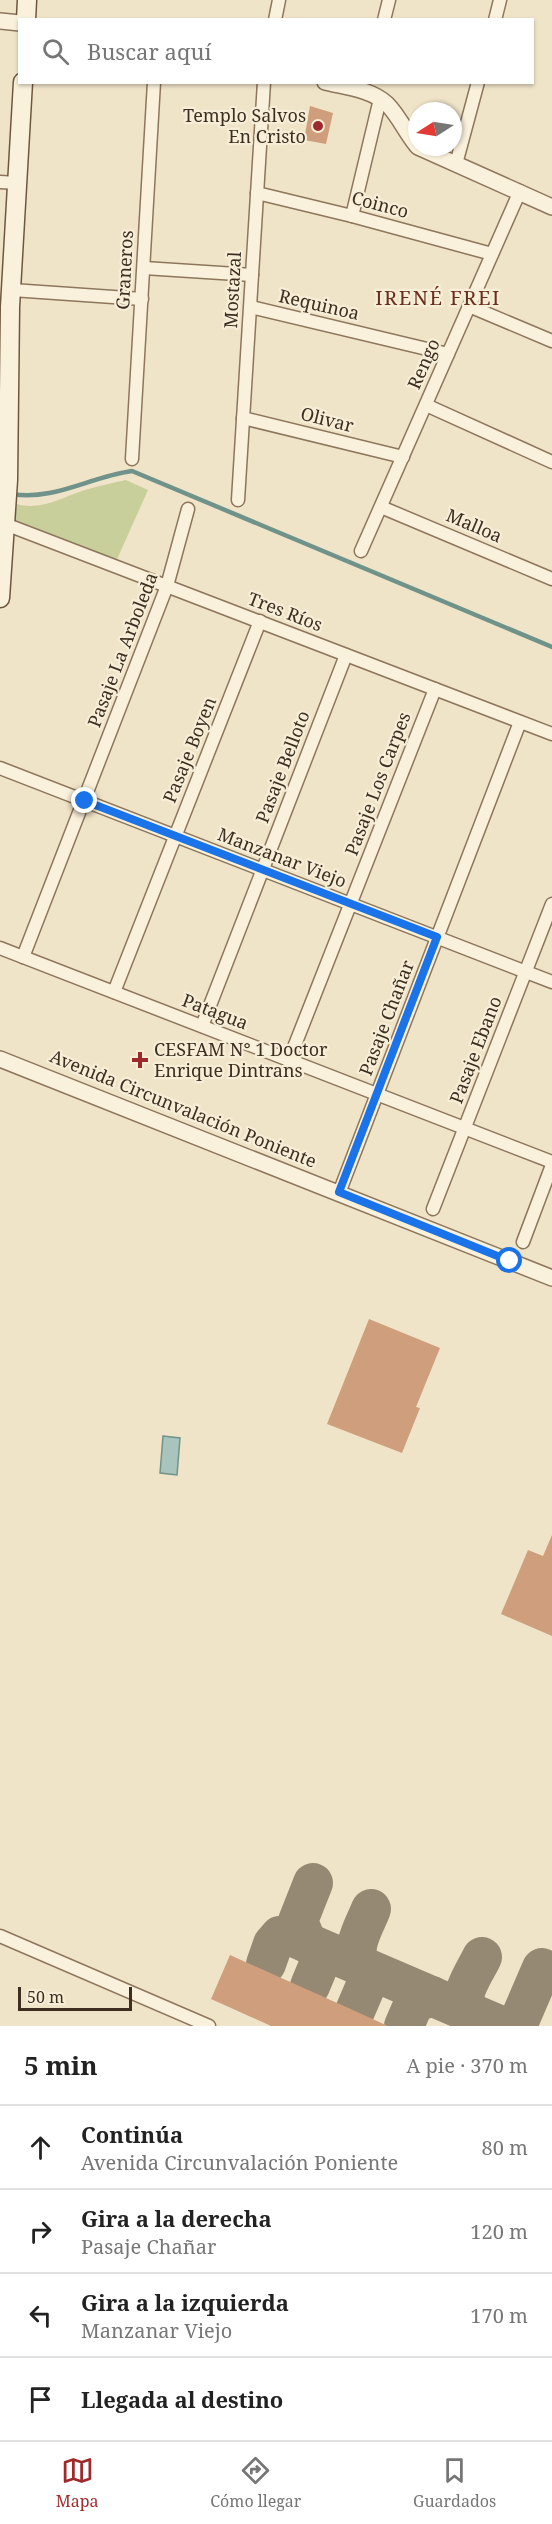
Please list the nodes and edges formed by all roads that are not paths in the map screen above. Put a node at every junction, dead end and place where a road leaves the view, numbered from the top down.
1 (27, 0) edge
2 (279, 0) edge
3 (389, 0) edge
4 (500, 0) edge
5 (26, 18) edge
6 (275, 18) edge
7 (384, 18) edge
8 (496, 18) edge
9 (0, 21) edge
10 (18, 22) edge
11 (23, 84) edge
12 (154, 84) edge
13 (264, 84) edge
14 (335, 84) edge
15 (477, 84) edge
16 (372, 91) edge
17 (408, 134) edge
18 (438, 156) edge
19 (456, 164) junction
20 (9, 182) edge
21 (520, 191) junction
22 (257, 194) junction
23 (552, 207) edge
24 (352, 216) junction
25 (492, 254) junction
26 (144, 268) junction
27 (252, 275) junction
28 (12, 290) junction
29 (142, 299) junction
30 (469, 306) junction
31 (251, 307) junction
32 (552, 341) edge
33 (448, 354) junction
34 (5, 391) edge
35 (426, 405) junction
36 (243, 418) junction
37 (403, 457) junction
38 (132, 459) dead end
39 (552, 462) edge
40 (238, 500) dead end
41 (381, 507) junction
42 (188, 509) dead end
43 (6, 524) junction
44 (361, 551) dead end
45 (552, 579) edge
46 (167, 585) junction
47 (0, 598) edge
48 (260, 621) junction
49 (346, 655) junction
50 (435, 689) junction
51 (520, 722) junction
52 (552, 734) edge
53 (0, 768) edge
54 (85, 801) junction
55 (175, 836) junction
56 (263, 870) junction
57 (351, 904) junction
58 (552, 904) edge
59 (437, 937) junction
60 (0, 948) edge
61 (23, 957) junction
62 (526, 971) junction
63 (552, 982) edge
64 (114, 992) junction
65 (202, 1026) junction
66 (0, 1059) edge
67 (290, 1060) junction
68 (377, 1094) junction
69 (465, 1128) junction
70 (552, 1163) edge
71 (339, 1192) junction
72 (434, 1209) dead end
73 (523, 1242) dead end
74 (552, 1278) edge
75 (0, 1936) edge
76 (209, 2026) edge

1 - 5 main road
2 - 6 street
3 - 7 street
4 - 8 street
9 - 10 street
11 - 20 main road
12 - 26 street, Graneros
13 - 22 street, Mostazal
14 - 16 street
15 - 19 street
16 - 17 street
16 - 24 street
18 - 19 street
19 - 21 street
20 - 28 main road
21 - 23 street
21 - 25 street, Rengo
22 - 24 street, Coinco
22 - 27 street, Mostazal
24 - 25 street, Coinco
25 - 30 street, Rengo
26 - 27 street
26 - 29 street, Graneros
27 - 31 street, Mostazal
28 - 29 street
28 - 34 main road
29 - 38 street, Graneros
30 - 32 street
30 - 33 street, Rengo
31 - 33 street, Requinoa
31 - 36 street, Mostazal
33 - 35 street, Rengo
34 - 43 main road
35 - 37 street, Rengo
35 - 39 street
36 - 37 street, Olivar
36 - 40 street, Mostazal
37 - 41 street, Rengo
41 - 44 street, Rengo
41 - 45 street, Malloa
42 - 46 street, Pasaje La Arboleda
43 - 46 street, Tres Ríos
43 - 47 main road
46 - 48 street, Tres Ríos
46 - 54 street, Pasaje La Arboleda
48 - 49 street, Tres Ríos
48 - 55 street, Pasaje Boyen
49 - 50 street, Tres Ríos
49 - 56 street, Pasaje Belloto
50 - 51 street, Tres Ríos
50 - 57 street, Pasaje Los Carpes
51 - 52 street, Tres Ríos
51 - 59 street, Pasaje Chañar
53 - 54 street, Manzanar Viejo
54 - 55 street, Manzanar Viejo
54 - 61 street, Pasaje La Arboleda
55 - 56 street, Manzanar Viejo
55 - 64 street, Pasaje Boyen
56 - 57 street, Manzanar Viejo
56 - 65 street, Pasaje Belloto
57 - 59 street, Manzanar Viejo
57 - 67 street, Pasaje Los Carpes
58 - 62 street, Pasaje Ebano
59 - 62 street, Manzanar Viejo
59 - 68 street, Pasaje Chañar
60 - 61 street, Patagua
61 - 64 street, Patagua
62 - 63 street, Manzanar Viejo
62 - 69 street, Pasaje Ebano
64 - 65 street, Patagua
65 - 67 street, Patagua
66 - 71 street, Avenida Circunvalación Poniente
67 - 68 street, Patagua
68 - 69 street, Patagua
68 - 71 street, Pasaje Chañar
69 - 70 street, Patagua
69 - 72 street, Pasaje Ebano
70 - 73 street
71 - 74 street, Avenida Circunvalación Poniente
75 - 76 street

